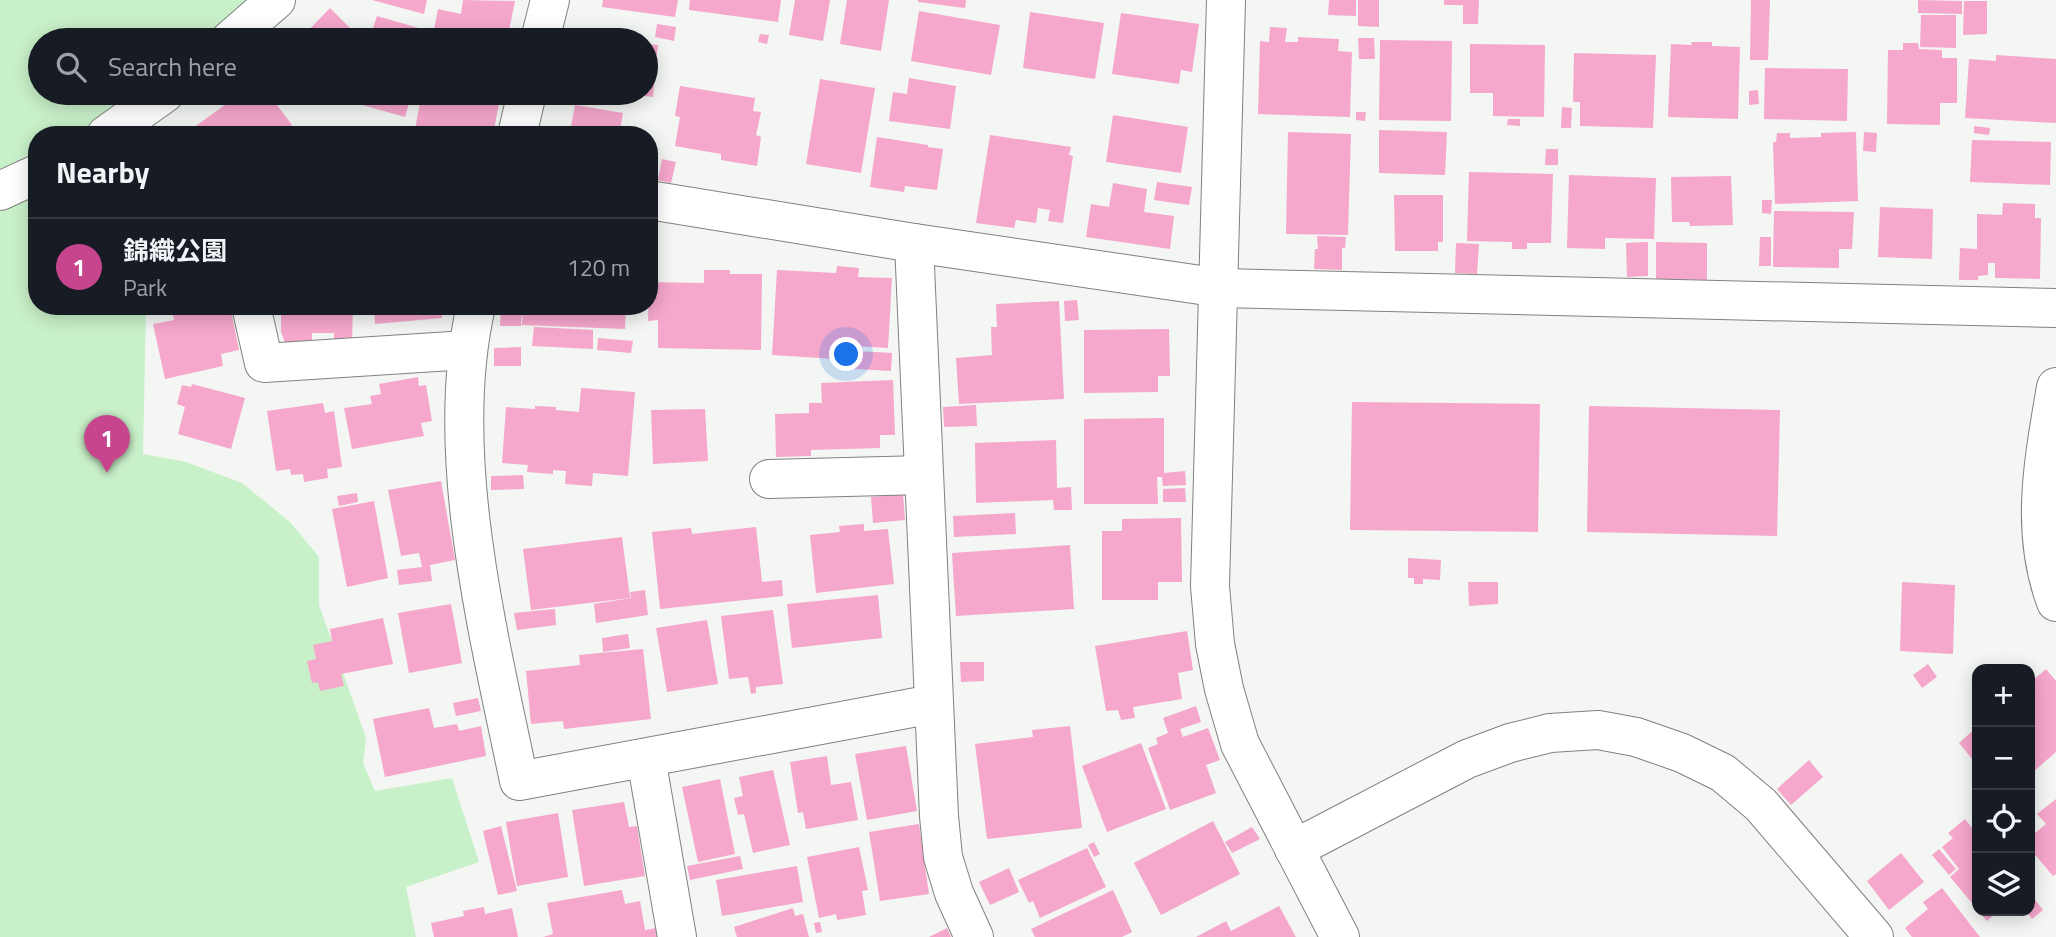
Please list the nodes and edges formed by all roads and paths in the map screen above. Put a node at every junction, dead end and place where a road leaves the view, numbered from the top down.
1 (276, 0) edge
2 (550, 0) edge
3 (1226, 0) edge
4 (244, 28) edge
5 (543, 28) edge
6 (148, 105) edge
7 (524, 105) edge
8 (119, 126) edge
9 (519, 126) edge
10 (28, 178) edge
11 (0, 191) edge
12 (658, 201) edge
13 (914, 243) junction
14 (1218, 288) junction
15 (2056, 308) edge
16 (253, 315) edge
17 (474, 315) edge
18 (467, 350) junction
19 (2056, 387) edge
20 (923, 475) junction
21 (768, 479) dead end
22 (2056, 601) edge
23 (933, 704) junction
24 (646, 758) junction
25 (1294, 849) junction
26 (677, 937) edge
27 (974, 937) edge
28 (1340, 937) edge
29 (1874, 937) edge

1 - 4 street
2 - 5 street
3 - 14 street
6 - 8 street
7 - 9 street
10 - 11 street
12 - 13 street
13 - 14 street
13 - 20 street
14 - 15 street
14 - 25 street
16 - 18 street
17 - 18 street
18 - 24 street
19 - 22 street
20 - 21 street
20 - 23 street
23 - 24 street
23 - 27 street
24 - 26 street
25 - 28 street
25 - 29 street

